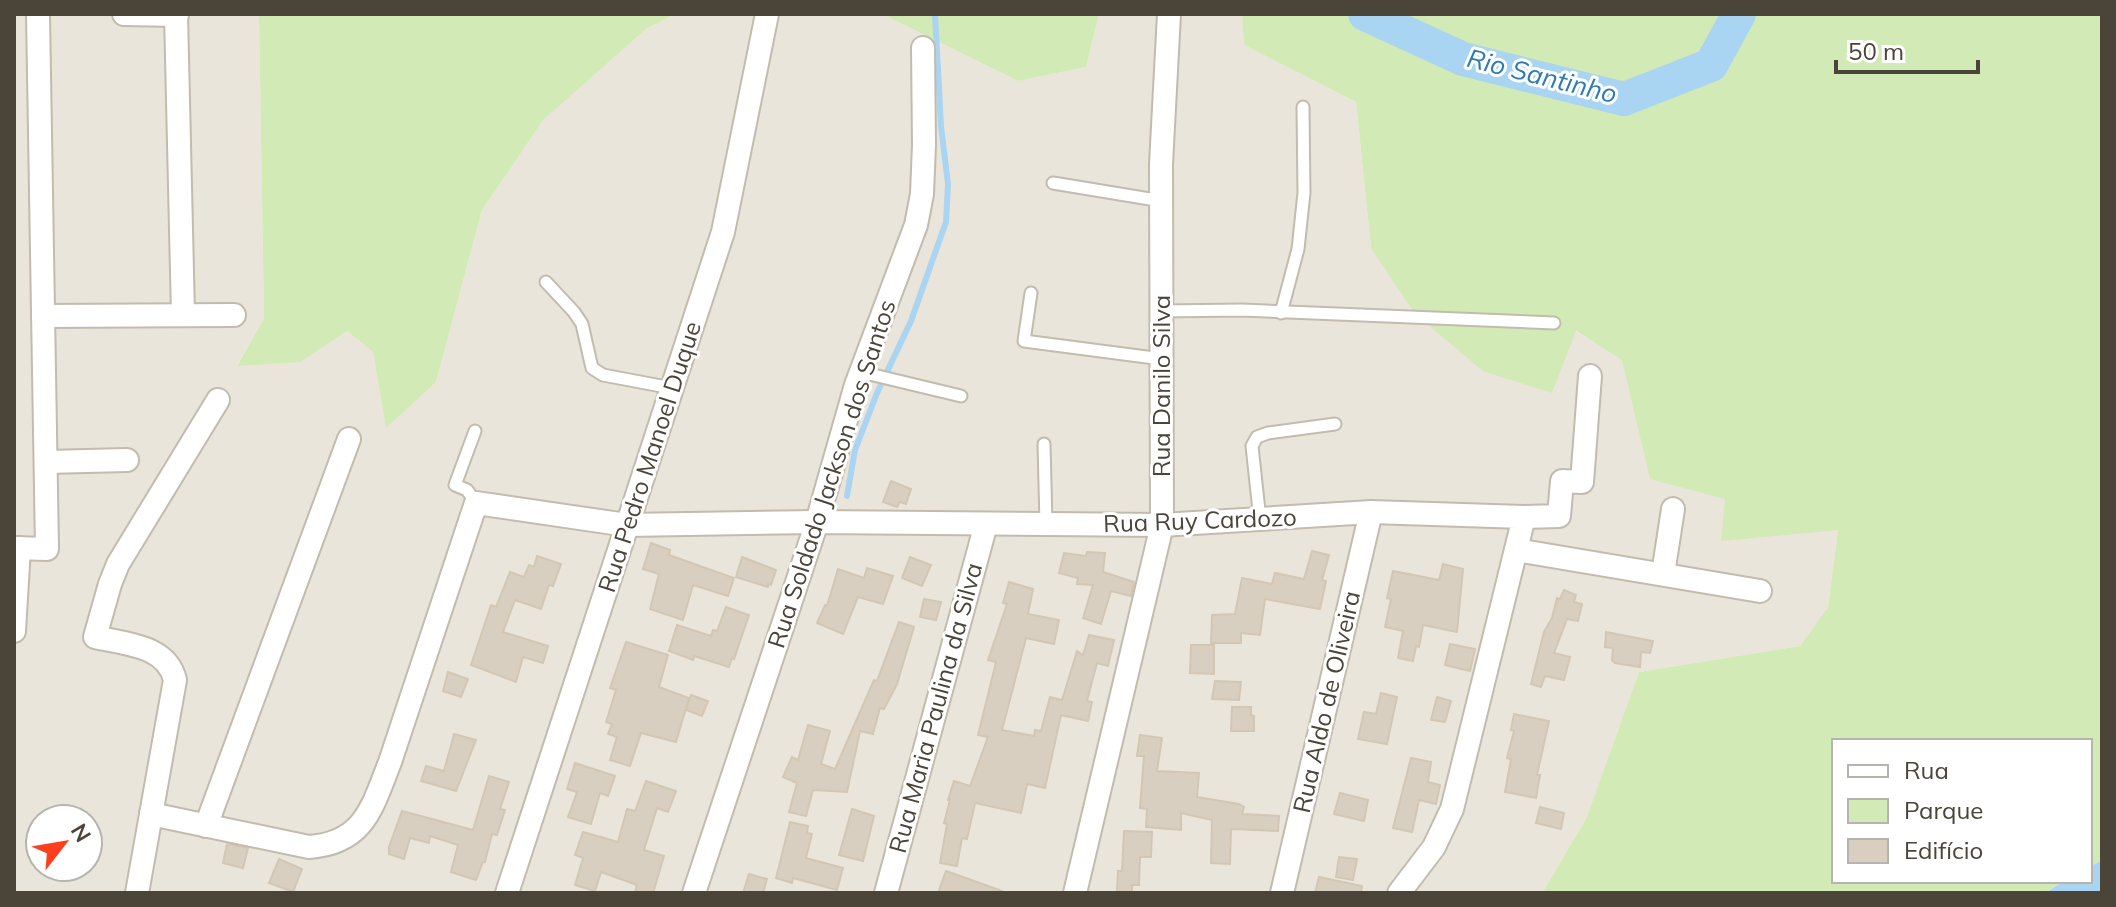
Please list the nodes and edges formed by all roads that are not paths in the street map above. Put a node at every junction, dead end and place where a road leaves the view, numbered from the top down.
1 (38, 14) edge
2 (124, 14) edge
3 (767, 14) edge
4 (1169, 14) edge
5 (176, 15) edge
6 (923, 48) dead end
7 (1303, 107) dead end
8 (1053, 183) dead end
9 (1162, 201) junction
10 (546, 282) dead end
11 (1031, 293) dead end
12 (1161, 311) junction
13 (1281, 313) junction
14 (183, 315) junction
15 (234, 315) dead end
16 (43, 316) junction
17 (1554, 323) dead end
18 (1162, 359) junction
19 (866, 373) junction
20 (1590, 376) dead end
21 (672, 388) junction
22 (961, 396) dead end
23 (218, 400) dead end
24 (1335, 424) dead end
25 (475, 431) dead end
26 (349, 439) dead end
27 (1044, 444) dead end
28 (127, 460) dead end
29 (46, 462) junction
30 (476, 503) junction
31 (1673, 509) dead end
32 (1371, 512) junction
33 (1524, 517) junction
34 (1260, 520) junction
35 (817, 522) junction
36 (986, 524) junction
37 (1046, 524) junction
38 (627, 525) junction
39 (1162, 525) junction
40 (17, 548) edge
41 (1516, 550) junction
42 (1663, 574) junction
43 (1760, 591) dead end
44 (14, 631) edge
45 (151, 814) junction
46 (206, 826) junction
47 (137, 893) edge
48 (507, 893) edge
49 (694, 893) edge
50 (886, 893) edge
51 (1075, 893) edge
52 (1282, 893) edge
53 (1399, 893) edge

1 - 16 street
2 - 5 street
3 - 21 street, Rua Pedro Manoel Duque
4 - 9 street, Rua Danilo Silva
5 - 14 street
6 - 19 street, Rua Soldado Jackson dos Santos
7 - 13 lane
8 - 9 lane
9 - 12 street, Rua Danilo Silva
10 - 21 lane
11 - 18 lane
12 - 13 lane
12 - 18 street, Rua Danilo Silva
13 - 17 lane
14 - 15 street
14 - 16 street
16 - 29 street
18 - 39 street, Rua Danilo Silva
19 - 22 lane
19 - 35 street, Rua Soldado Jackson dos Santos
20 - 33 street, Rua Ruy Cardozo
21 - 38 street, Rua Pedro Manoel Duque
23 - 45 street
24 - 34 lane
25 - 30 lane
26 - 46 street
27 - 37 lane
28 - 29 street
29 - 40 street
30 - 38 street, Rua Ruy Cardozo
30 - 46 street
31 - 42 street
32 - 33 street, Rua Ruy Cardozo
32 - 34 street, Rua Ruy Cardozo
32 - 52 street, Rua Aldo de Oliveira
33 - 41 street
34 - 39 street, Rua Ruy Cardozo
35 - 36 street, Rua Ruy Cardozo
35 - 38 street, Rua Ruy Cardozo
35 - 49 street, Rua Soldado Jackson dos Santos
36 - 37 street, Rua Ruy Cardozo
36 - 50 street, Rua Maria Paulina da Silva
37 - 39 street, Rua Ruy Cardozo
38 - 48 street, Rua Pedro Manoel Duque
39 - 51 street, Rua Danilo Silva
40 - 44 street
41 - 42 street
41 - 53 street
42 - 43 street
45 - 46 street
45 - 47 street

